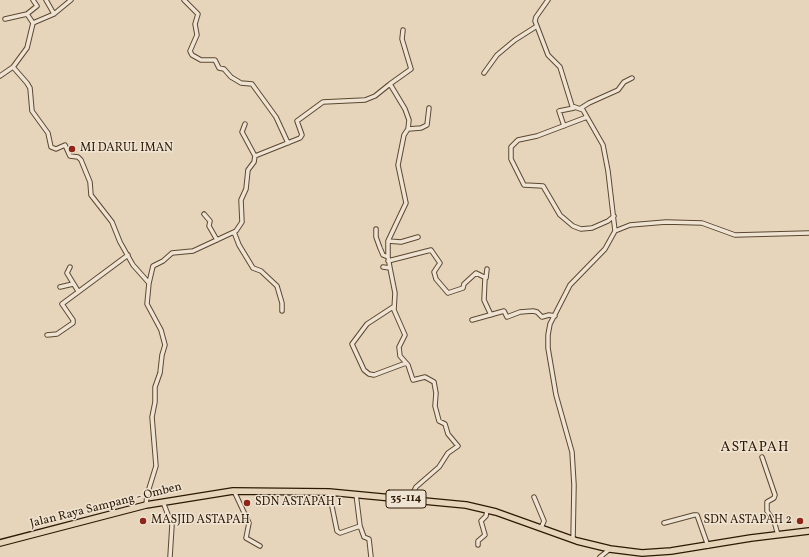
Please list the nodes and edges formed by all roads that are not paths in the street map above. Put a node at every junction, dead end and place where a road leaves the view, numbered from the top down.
1 (33, 0) edge
2 (46, 0) edge
3 (72, 0) edge
4 (184, 0) edge
5 (548, 0) edge
6 (37, 6) junction
7 (27, 14) junction
8 (54, 14) junction
9 (5, 19) dead end
10 (34, 23) junction
11 (537, 26) junction
12 (403, 30) dead end
13 (13, 67) junction
14 (484, 73) dead end
15 (0, 76) edge
16 (632, 78) dead end
17 (390, 84) junction
18 (429, 108) dead end
19 (574, 108) junction
20 (582, 108) junction
21 (587, 117) junction
22 (245, 124) dead end
23 (564, 126) junction
24 (408, 129) junction
25 (288, 143) junction
26 (255, 156) junction
27 (204, 214) dead end
28 (614, 216) junction
29 (376, 229) dead end
30 (234, 232) junction
31 (615, 232) junction
32 (809, 232) edge
33 (418, 237) dead end
34 (217, 240) junction
35 (388, 241) junction
36 (128, 254) junction
37 (388, 259) junction
38 (70, 267) dead end
39 (383, 267) dead end
40 (390, 268) junction
41 (487, 269) dead end
42 (485, 278) junction
43 (149, 283) junction
44 (73, 284) junction
45 (60, 287) dead end
46 (78, 291) junction
47 (393, 307) junction
48 (282, 311) dead end
49 (491, 315) junction
50 (554, 316) junction
51 (472, 320) dead end
52 (47, 334) dead end
53 (406, 363) junction
54 (762, 457) dead end
55 (234, 491) junction
56 (329, 492) junction
57 (356, 494) junction
58 (534, 497) dead end
59 (410, 499) junction
60 (163, 502) junction
61 (146, 505) junction
62 (487, 510) junction
63 (664, 523) dead end
64 (360, 526) junction
65 (541, 528) junction
66 (809, 531) edge
67 (778, 535) junction
68 (573, 540) junction
69 (0, 543) edge
70 (478, 545) dead end
71 (260, 546) dead end
72 (708, 546) junction
73 (610, 549) junction
74 (671, 554) edge
75 (170, 557) edge
76 (371, 557) edge
77 (600, 557) edge

1 - 6 street
2 - 6 street
2 - 8 street
3 - 8 street
4 - 25 street
5 - 11 street
6 - 7 street
7 - 9 street
7 - 10 street
8 - 10 street
10 - 13 street
11 - 14 street
11 - 19 street
12 - 17 street
13 - 15 street
13 - 36 street
16 - 20 street
17 - 24 street
17 - 25 street
18 - 24 street
19 - 20 street
19 - 23 street
20 - 21 street
21 - 23 street
21 - 28 street
22 - 26 street
23 - 28 street
24 - 35 street
25 - 26 street
26 - 30 street
27 - 34 street
28 - 31 street
29 - 37 street
30 - 34 street
30 - 48 street
31 - 32 street
31 - 50 street
33 - 35 street
34 - 43 street
35 - 37 street
36 - 43 street
36 - 46 street
37 - 40 street
37 - 42 street
38 - 44 street
39 - 40 street
40 - 47 street
41 - 42 street
42 - 49 street
43 - 61 street
44 - 45 street
44 - 46 street
46 - 52 street
47 - 53 street
47 - 53 street
49 - 50 street
49 - 51 street
50 - 68 street
53 - 59 street
54 - 67 street
55 - 56 main road, Jalan Raya Sampang - Omben / 35-114
55 - 60 main road, Jalan Raya Sampang - Omben / 35-114
55 - 71 street
56 - 57 main road, Jalan Raya Sampang - Omben / 35-114
56 - 64 street
57 - 59 main road, Jalan Raya Sampang - Omben / 35-114
57 - 64 street
58 - 65 street
59 - 62 main road, Jalan Raya Sampang - Omben / 35-114
60 - 61 main road, Jalan Raya Sampang - Omben / 35-114
60 - 75 street
61 - 69 main road, Jalan Raya Sampang - Omben / 35-114
62 - 65 main road, Jalan Raya Sampang - Omben / 35-114
62 - 70 street
63 - 72 street
64 - 76 street
65 - 68 main road, Jalan Raya Sampang - Omben / 35-114
66 - 67 main road, Jalan Raya Sampang - Omben / 35-114
67 - 72 main road, Jalan Raya Sampang - Omben / 35-114
68 - 73 main road, Jalan Raya Sampang - Omben / 35-114
72 - 74 main road, Jalan Raya Sampang - Omben / 35-114
73 - 74 main road, Jalan Raya Sampang - Omben / 35-114
73 - 77 street

